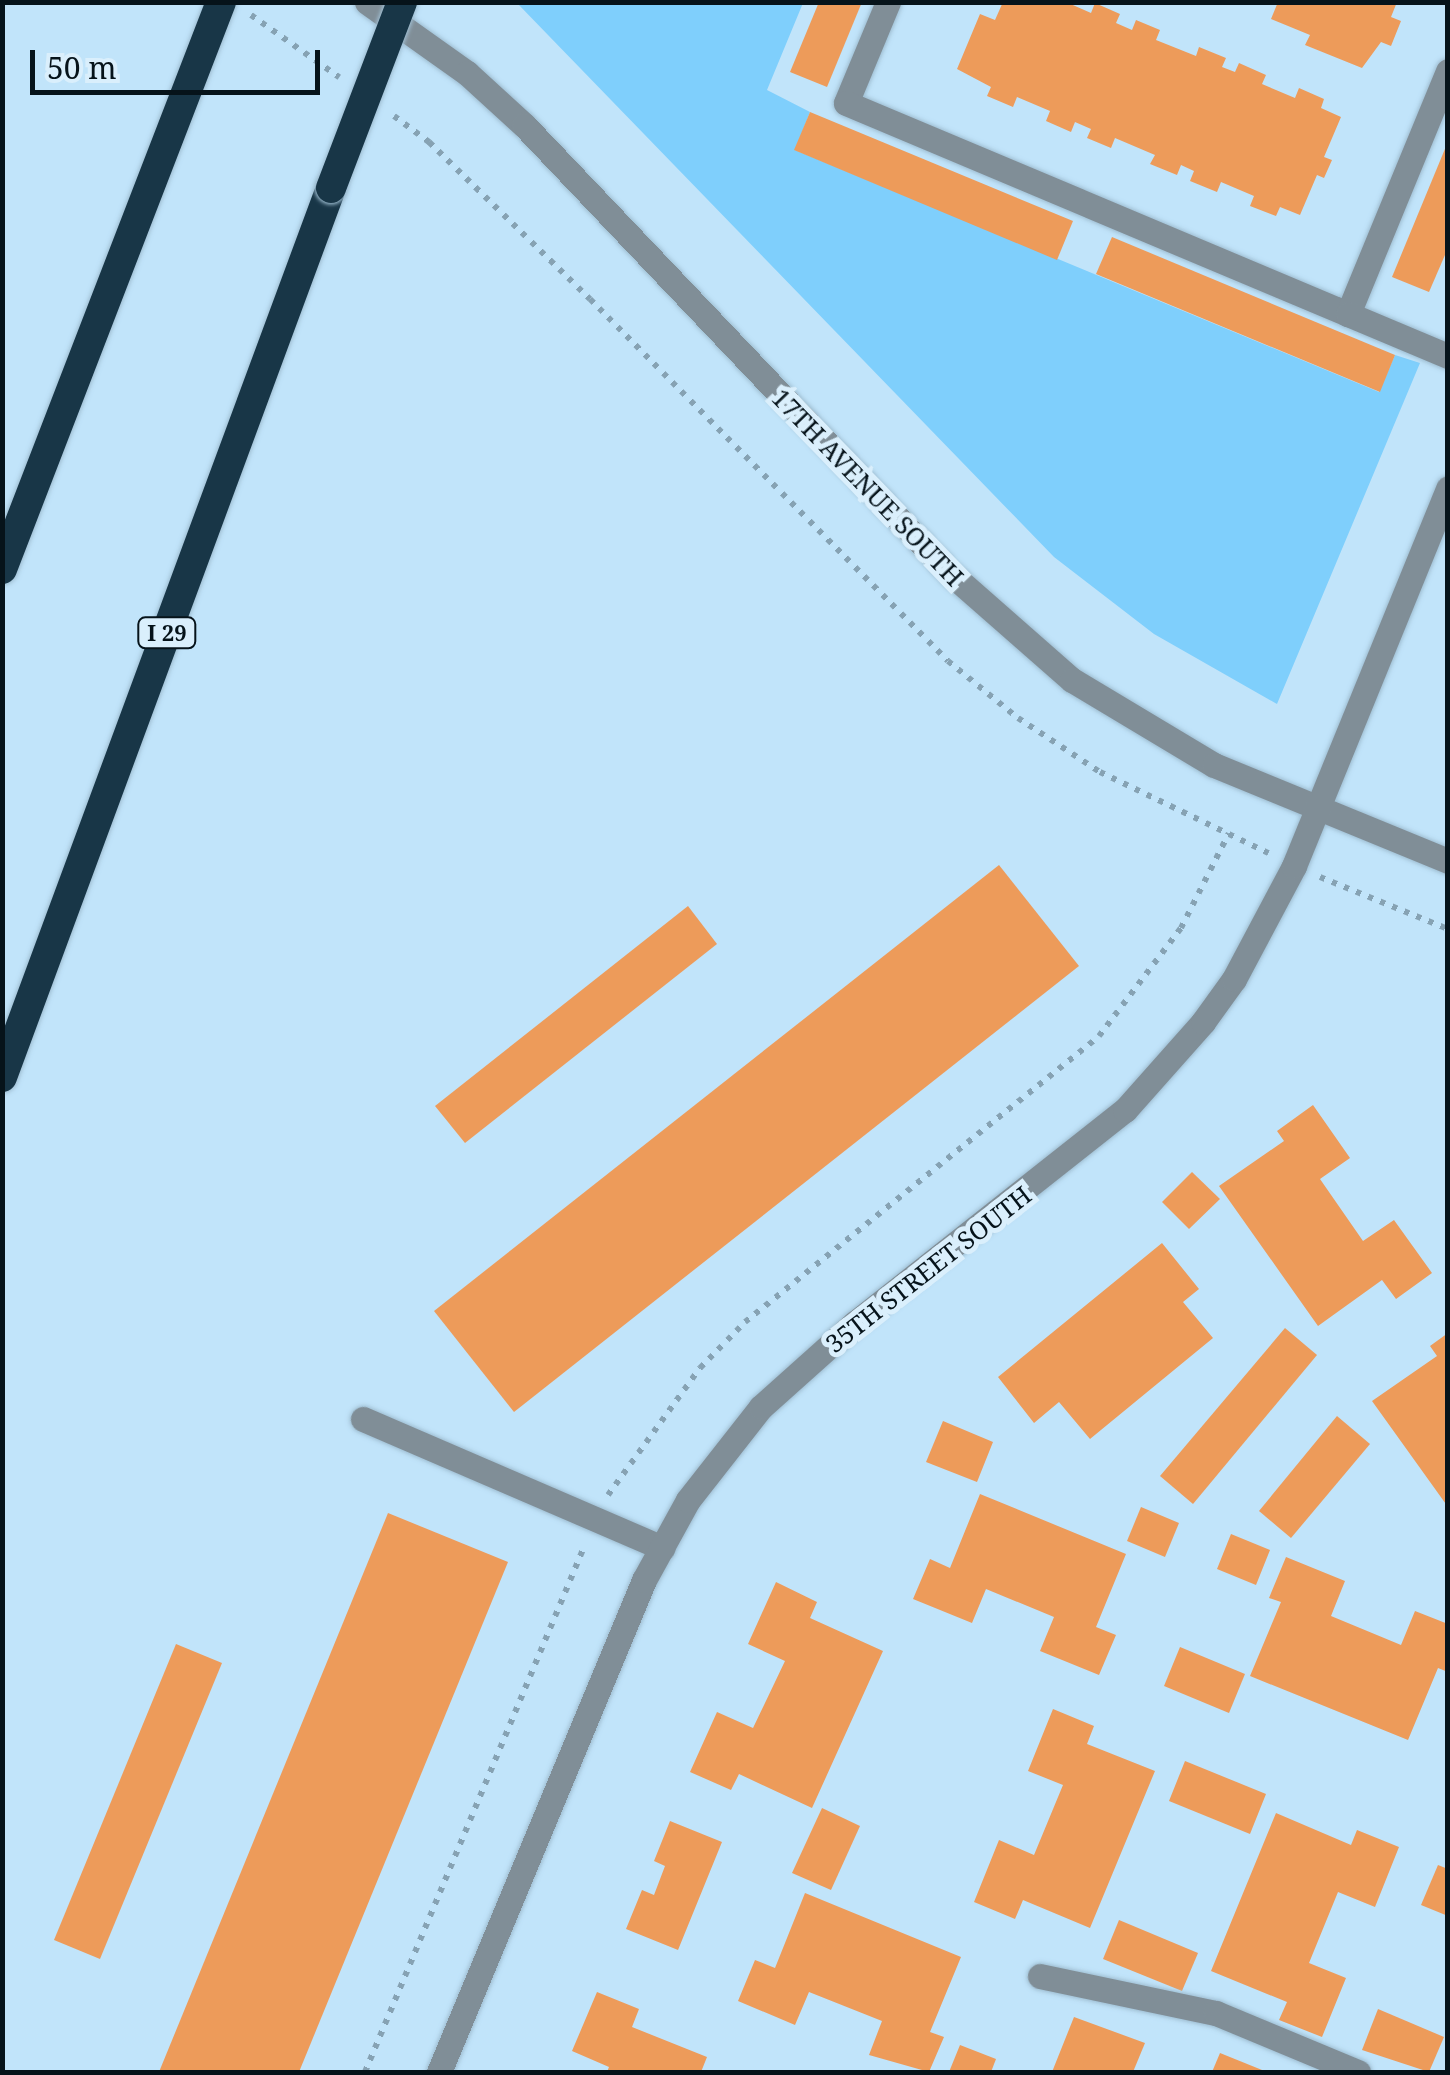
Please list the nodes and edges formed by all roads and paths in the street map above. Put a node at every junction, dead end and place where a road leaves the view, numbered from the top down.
1 (221, 2) edge
2 (234, 2) edge
3 (367, 2) edge
4 (402, 2) edge
5 (888, 2) edge
6 (1448, 72) edge
7 (348, 84) dead end
8 (380, 107) dead end
9 (1348, 314) junction
10 (1448, 356) edge
11 (1448, 488) edge
12 (2, 569) edge
13 (1317, 810) junction
14 (1448, 861) edge
15 (1294, 866) junction
16 (1448, 929) edge
17 (2, 1077) edge
18 (362, 1419) dead end
19 (662, 1548) junction
20 (1040, 1976) dead end
21 (439, 2072) edge
22 (1358, 2072) edge

1 - 12 highway
2 - 7 path
3 - 13 street, 17TH AVENUE SOUTH
4 - 17 highway, I 29, bridge
5 - 9 street
6 - 9 street
8 - 15 path
9 - 10 street
11 - 13 street, 35TH STREET SOUTH
13 - 14 street, 17TH AVENUE SOUTH
13 - 15 street, 35TH STREET SOUTH
15 - 16 path
15 - 19 street, 35TH STREET SOUTH
18 - 19 street
19 - 21 street, 35TH STREET SOUTH
20 - 22 street

